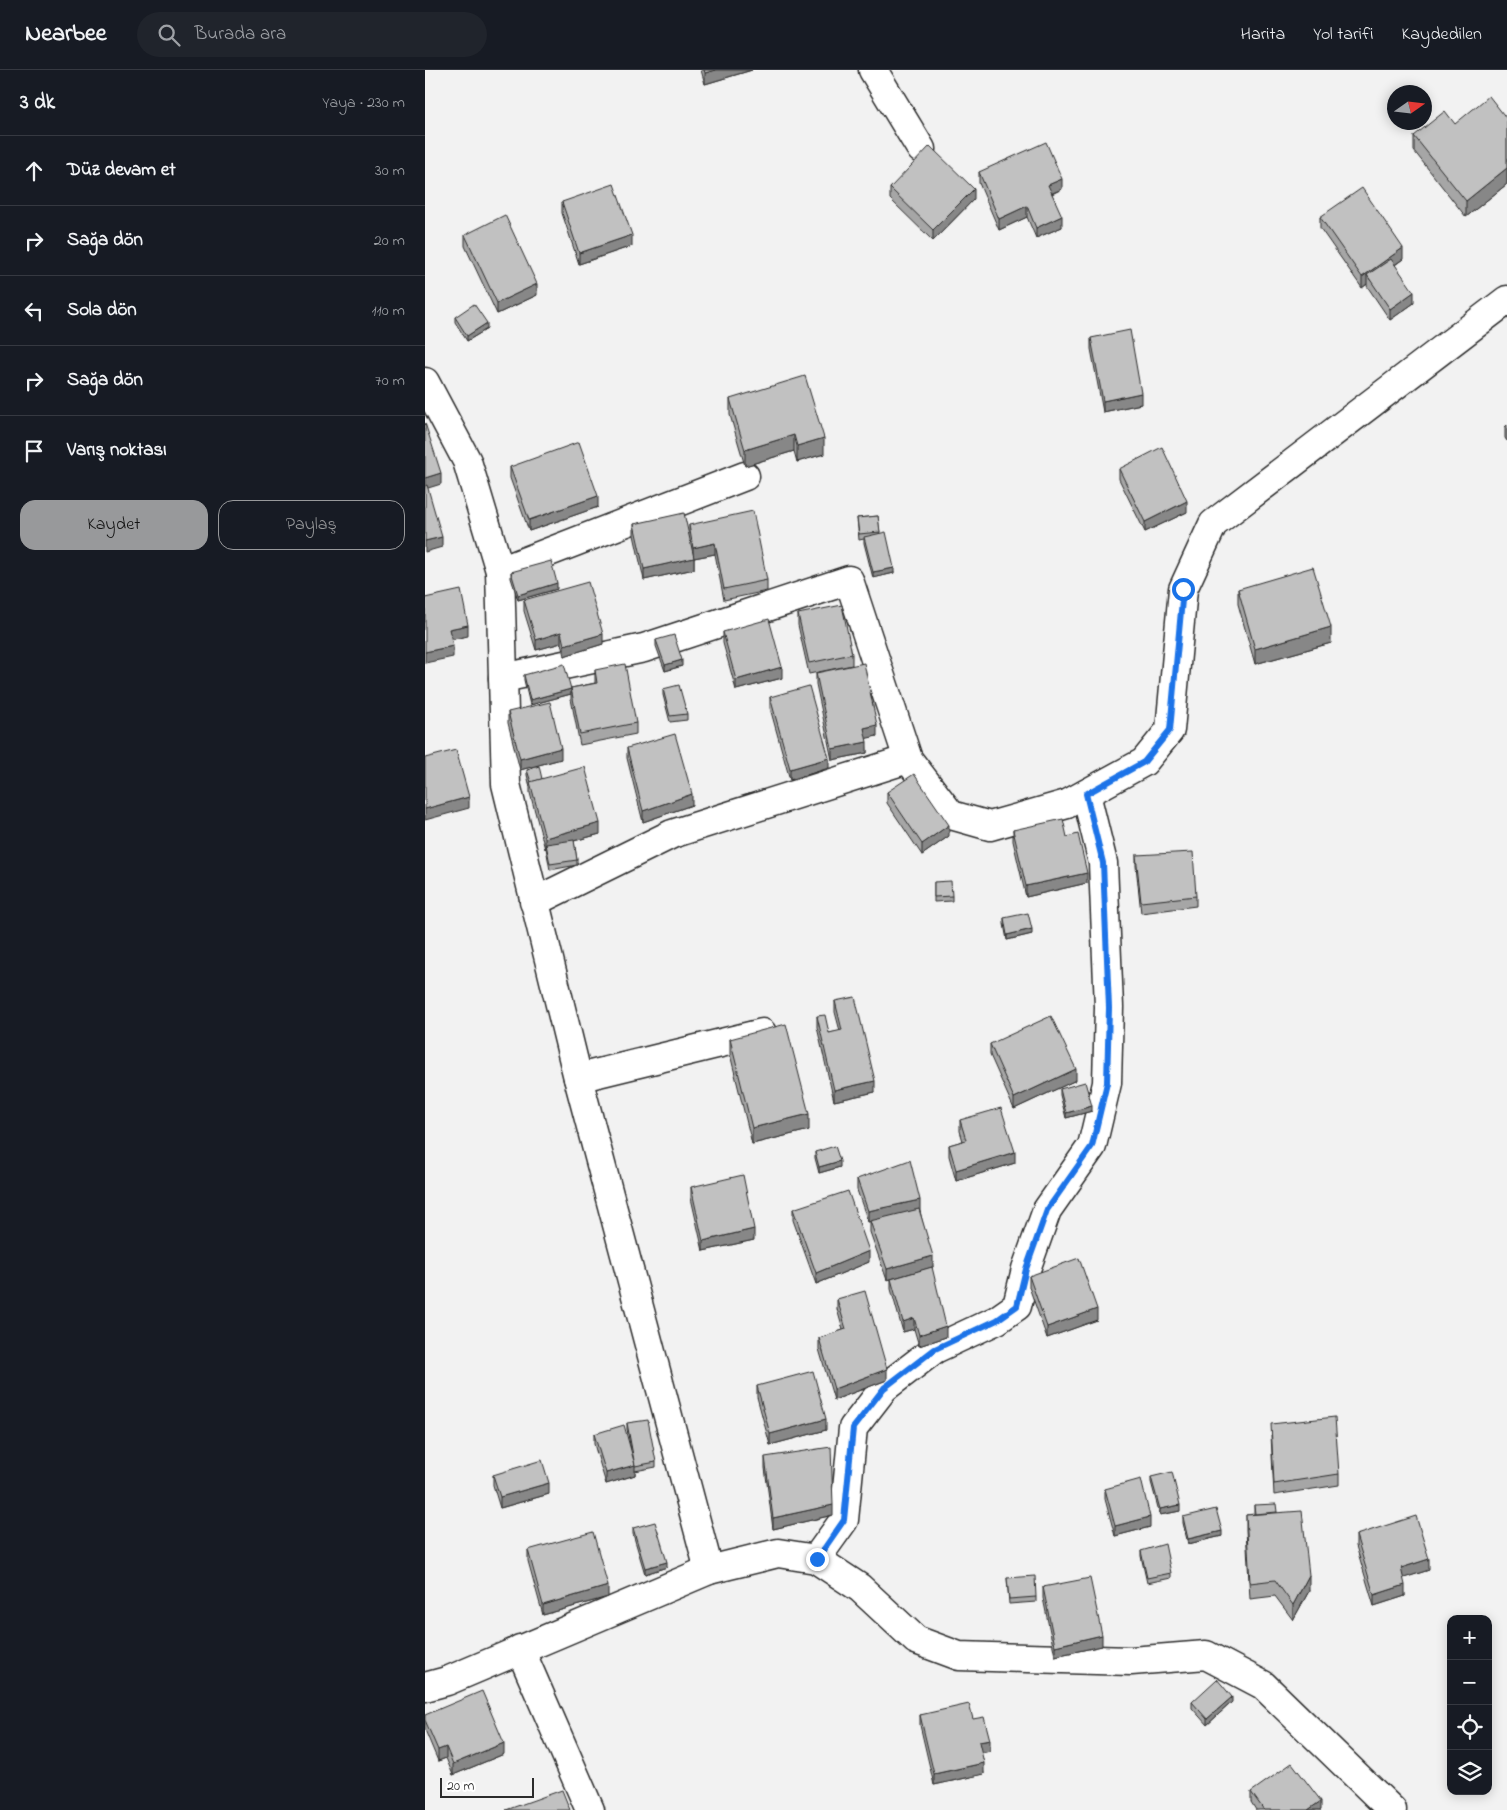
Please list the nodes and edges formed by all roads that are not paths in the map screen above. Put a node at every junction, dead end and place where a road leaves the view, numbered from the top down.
1 (873, 70) edge
2 (921, 149) dead end
3 (1507, 300) edge
4 (425, 382) edge
5 (745, 476) dead end
6 (500, 571) junction
7 (503, 678) junction
8 (908, 759) junction
9 (1086, 794) junction
10 (534, 902) junction
11 (762, 1033) edge
12 (577, 1078) junction
13 (817, 1559) junction
14 (709, 1570) junction
15 (520, 1649) junction
16 (425, 1687) edge
17 (589, 1810) edge
18 (1392, 1810) edge

1 - 2 street
3 - 9 street
4 - 6 street
5 - 6 street
6 - 7 street
7 - 8 street
7 - 10 street
8 - 9 street
8 - 10 street
9 - 13 street
10 - 12 street
11 - 12 street
12 - 14 street
13 - 14 street
13 - 18 street
14 - 15 street
15 - 16 street
15 - 17 street

